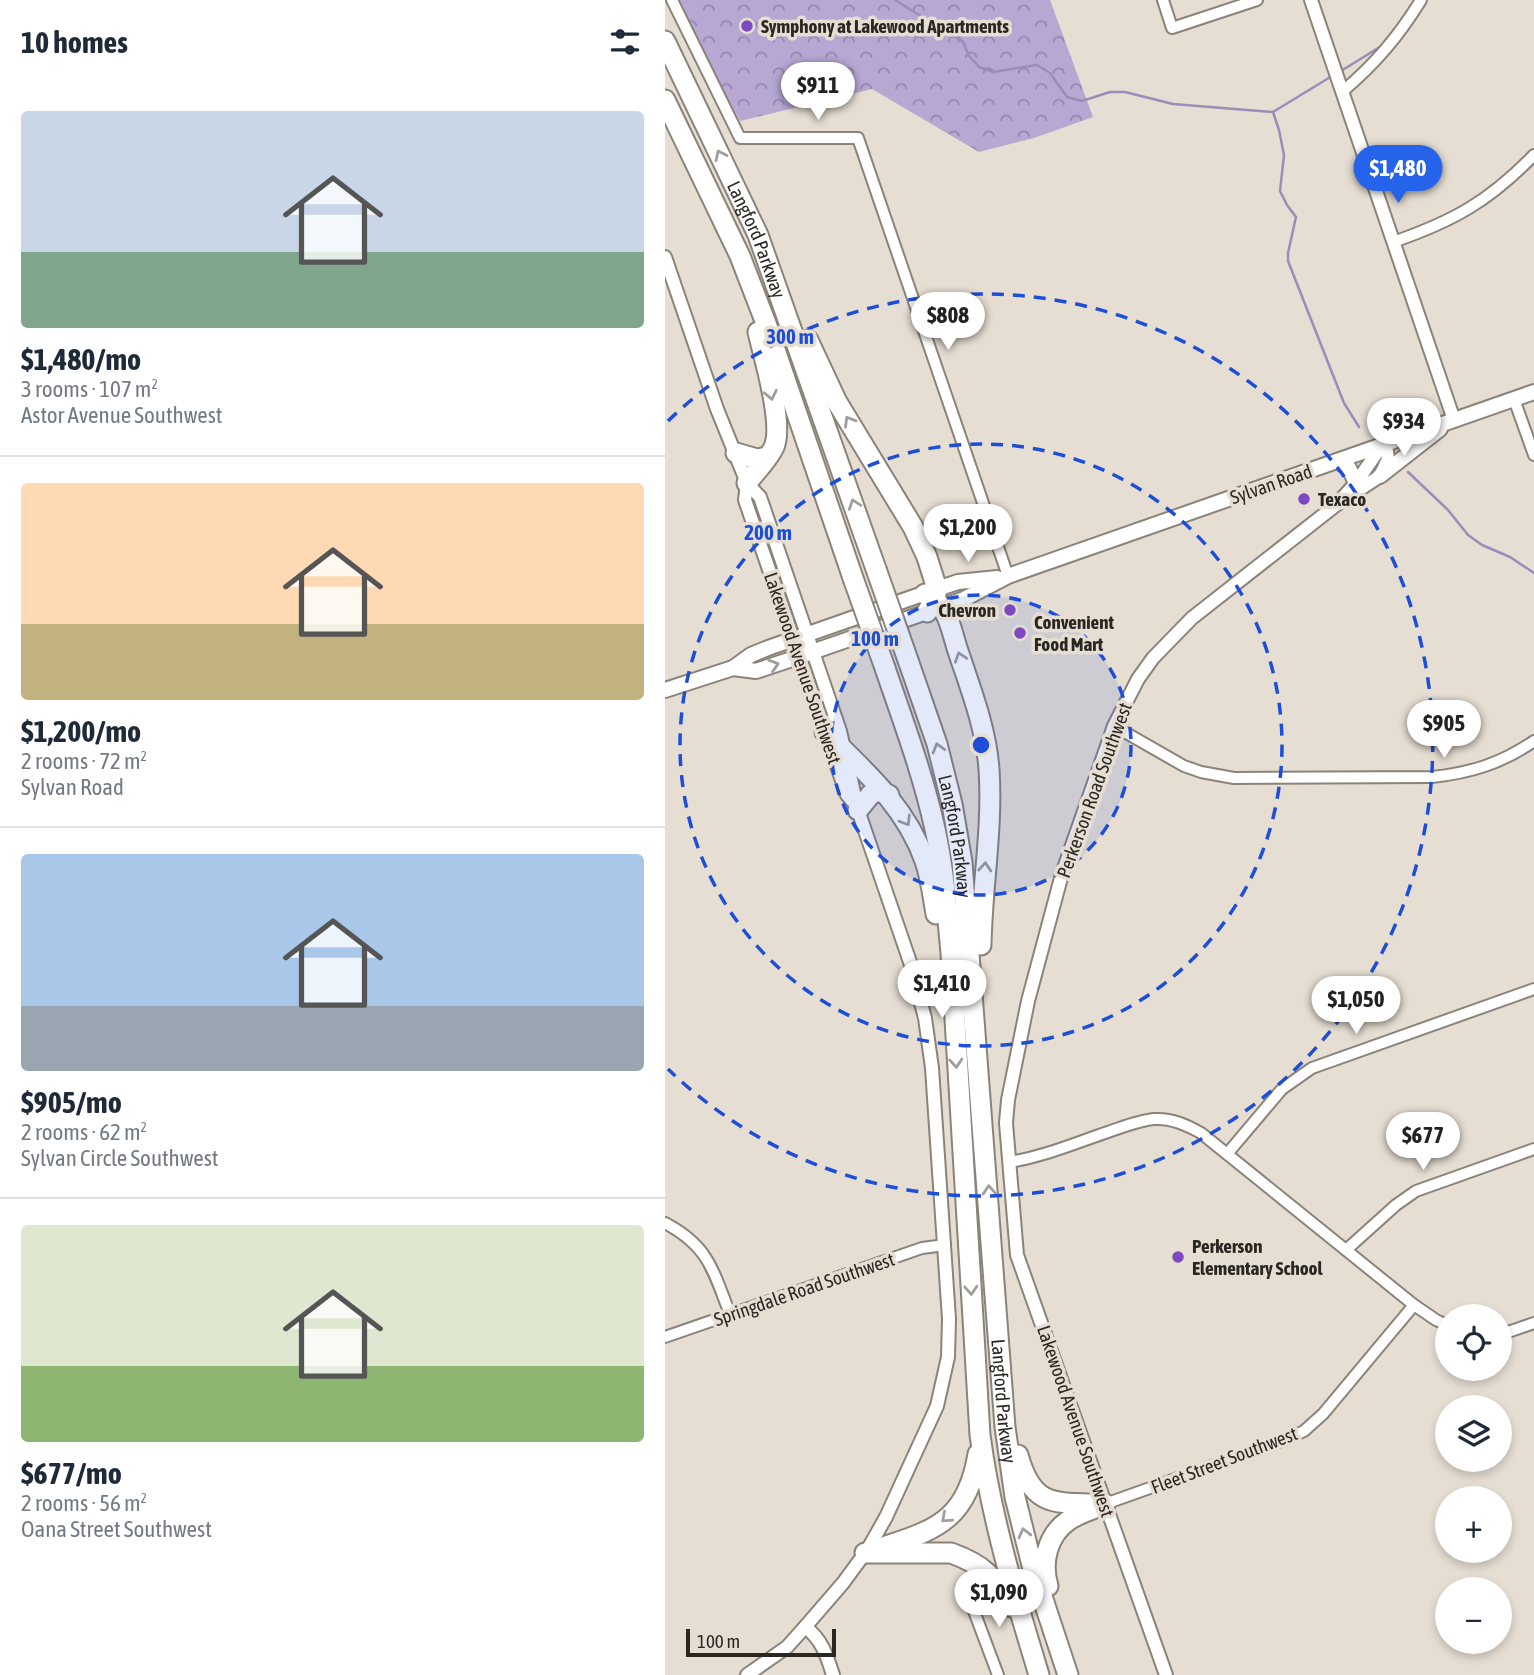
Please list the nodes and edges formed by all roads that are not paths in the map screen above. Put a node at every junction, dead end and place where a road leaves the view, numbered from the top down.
1 (671, 0) edge
2 (1163, 0) edge
3 (1257, 0) edge
4 (1311, 0) edge
5 (1422, 0) edge
6 (665, 41) edge
7 (1342, 92) junction
8 (665, 100) edge
9 (1534, 155) edge
10 (758, 235) junction
11 (1393, 242) junction
12 (740, 256) junction
13 (665, 257) edge
14 (1534, 392) edge
15 (1514, 399) junction
16 (1451, 421) junction
17 (1382, 445) junction
18 (736, 453) junction
19 (1534, 455) edge
20 (767, 457) junction
21 (1337, 461) junction
22 (1380, 476) junction
23 (747, 483) junction
24 (1356, 483) junction
25 (1336, 505) junction
26 (1008, 576) junction
27 (934, 600) junction
28 (808, 634) junction
29 (792, 639) junction
30 (813, 651) junction
31 (798, 656) junction
32 (733, 668) junction
33 (665, 690) edge
34 (1114, 726) junction
35 (825, 732) junction
36 (1534, 741) edge
37 (845, 751) junction
38 (889, 795) junction
39 (858, 810) junction
40 (1534, 989) edge
41 (952, 995) junction
42 (979, 1058) junction
43 (1534, 1149) edge
44 (1227, 1154) junction
45 (1009, 1162) junction
46 (665, 1223) edge
47 (945, 1245) junction
48 (1346, 1250) junction
49 (1414, 1305) junction
50 (730, 1314) junction
51 (1435, 1319) edge
52 (1534, 1323) edge
53 (1512, 1331) edge
54 (665, 1336) edge
55 (1005, 1405) junction
56 (981, 1436) junction
57 (1105, 1504) junction
58 (865, 1553) junction
59 (968, 1595) dead end
60 (1023, 1622) junction
61 (806, 1627) junction
62 (1067, 1672) edge
63 (747, 1675) edge
64 (833, 1675) edge
65 (998, 1675) edge
66 (1039, 1675) edge
67 (1165, 1675) edge

1 - 26 street
2 - 3 street
4 - 7 street
5 - 7 street
10 -> 6 highway, Langford Parkway
7 - 11 street
8 - 12 highway, Langford Parkway
9 - 11 street
27 -> 10 highway
42 -> 10 highway, Langford Parkway, bridge
11 - 16 street
12 -> 20 highway
12 - 41 highway, Langford Parkway, bridge
13 - 18 street, Lakewood Avenue Southwest
14 - 15 main road, Sylvan Road
15 - 16 main road, Sylvan Road
15 - 19 street
16 - 17 main road, Sylvan Road
16 - 22 main road
17 - 21 main road, Sylvan Road
17 - 22 street
17 - 24 street, Perkerson Road Southwest
18 - 20 highway
18 - 23 street, Lakewood Avenue Southwest
20 - 23 highway
21 - 24 main road
21 - 26 main road, Sylvan Road
22 - 25 street, Perkerson Road Southwest
23 - 28 street, Lakewood Avenue Southwest
23 - 29 street, Lakewood Avenue Southwest
24 - 25 street, Perkerson Road Southwest
25 - 34 street, Perkerson Road Southwest
26 - 27 main road, Sylvan Road
27 - 28 main road, Sylvan Road
27 - 30 main road, Sylvan Road
42 -> 27 highway
28 - 29 main road, Sylvan Road
28 - 30 street, Lakewood Avenue Southwest
29 - 31 street, Lakewood Avenue Southwest
29 - 32 main road, Sylvan Road
30 - 31 main road, Sylvan Road
30 - 37 street, Lakewood Avenue Southwest
32 -> 31 main road, Sylvan Road
31 - 35 street, Lakewood Avenue Southwest
32 - 33 main road, Sylvan Road
34 - 36 street
34 - 45 street, Perkerson Road Southwest
35 - 37 highway
35 - 39 street, Lakewood Avenue Southwest
37 - 38 highway
37 - 39 street, Lakewood Avenue Southwest
38 - 39 highway
38 -> 41 highway
39 - 47 street, Lakewood Avenue Southwest
40 - 44 street
41 -> 56 highway, Langford Parkway
55 -> 42 highway, Langford Parkway
43 - 48 street
44 - 45 street
44 - 48 street
45 - 57 street, Lakewood Avenue Southwest
46 - 50 street
47 - 50 street, Springdale Road Southwest
47 - 58 street
48 - 49 street
49 - 51 street
49 - 57 street, Fleet Street Southwest
50 - 54 street, Springdale Road Southwest
52 - 53 street
55 - 57 highway
62 -> 55 highway, Langford Parkway
56 -> 58 highway
56 - 60 highway, Langford Parkway
57 - 62 highway
57 - 67 street, Lakewood Avenue Southwest
58 - 60 highway
58 - 61 street
59 - 65 street
60 - 66 highway, Langford Parkway
61 - 63 street
61 - 64 street

